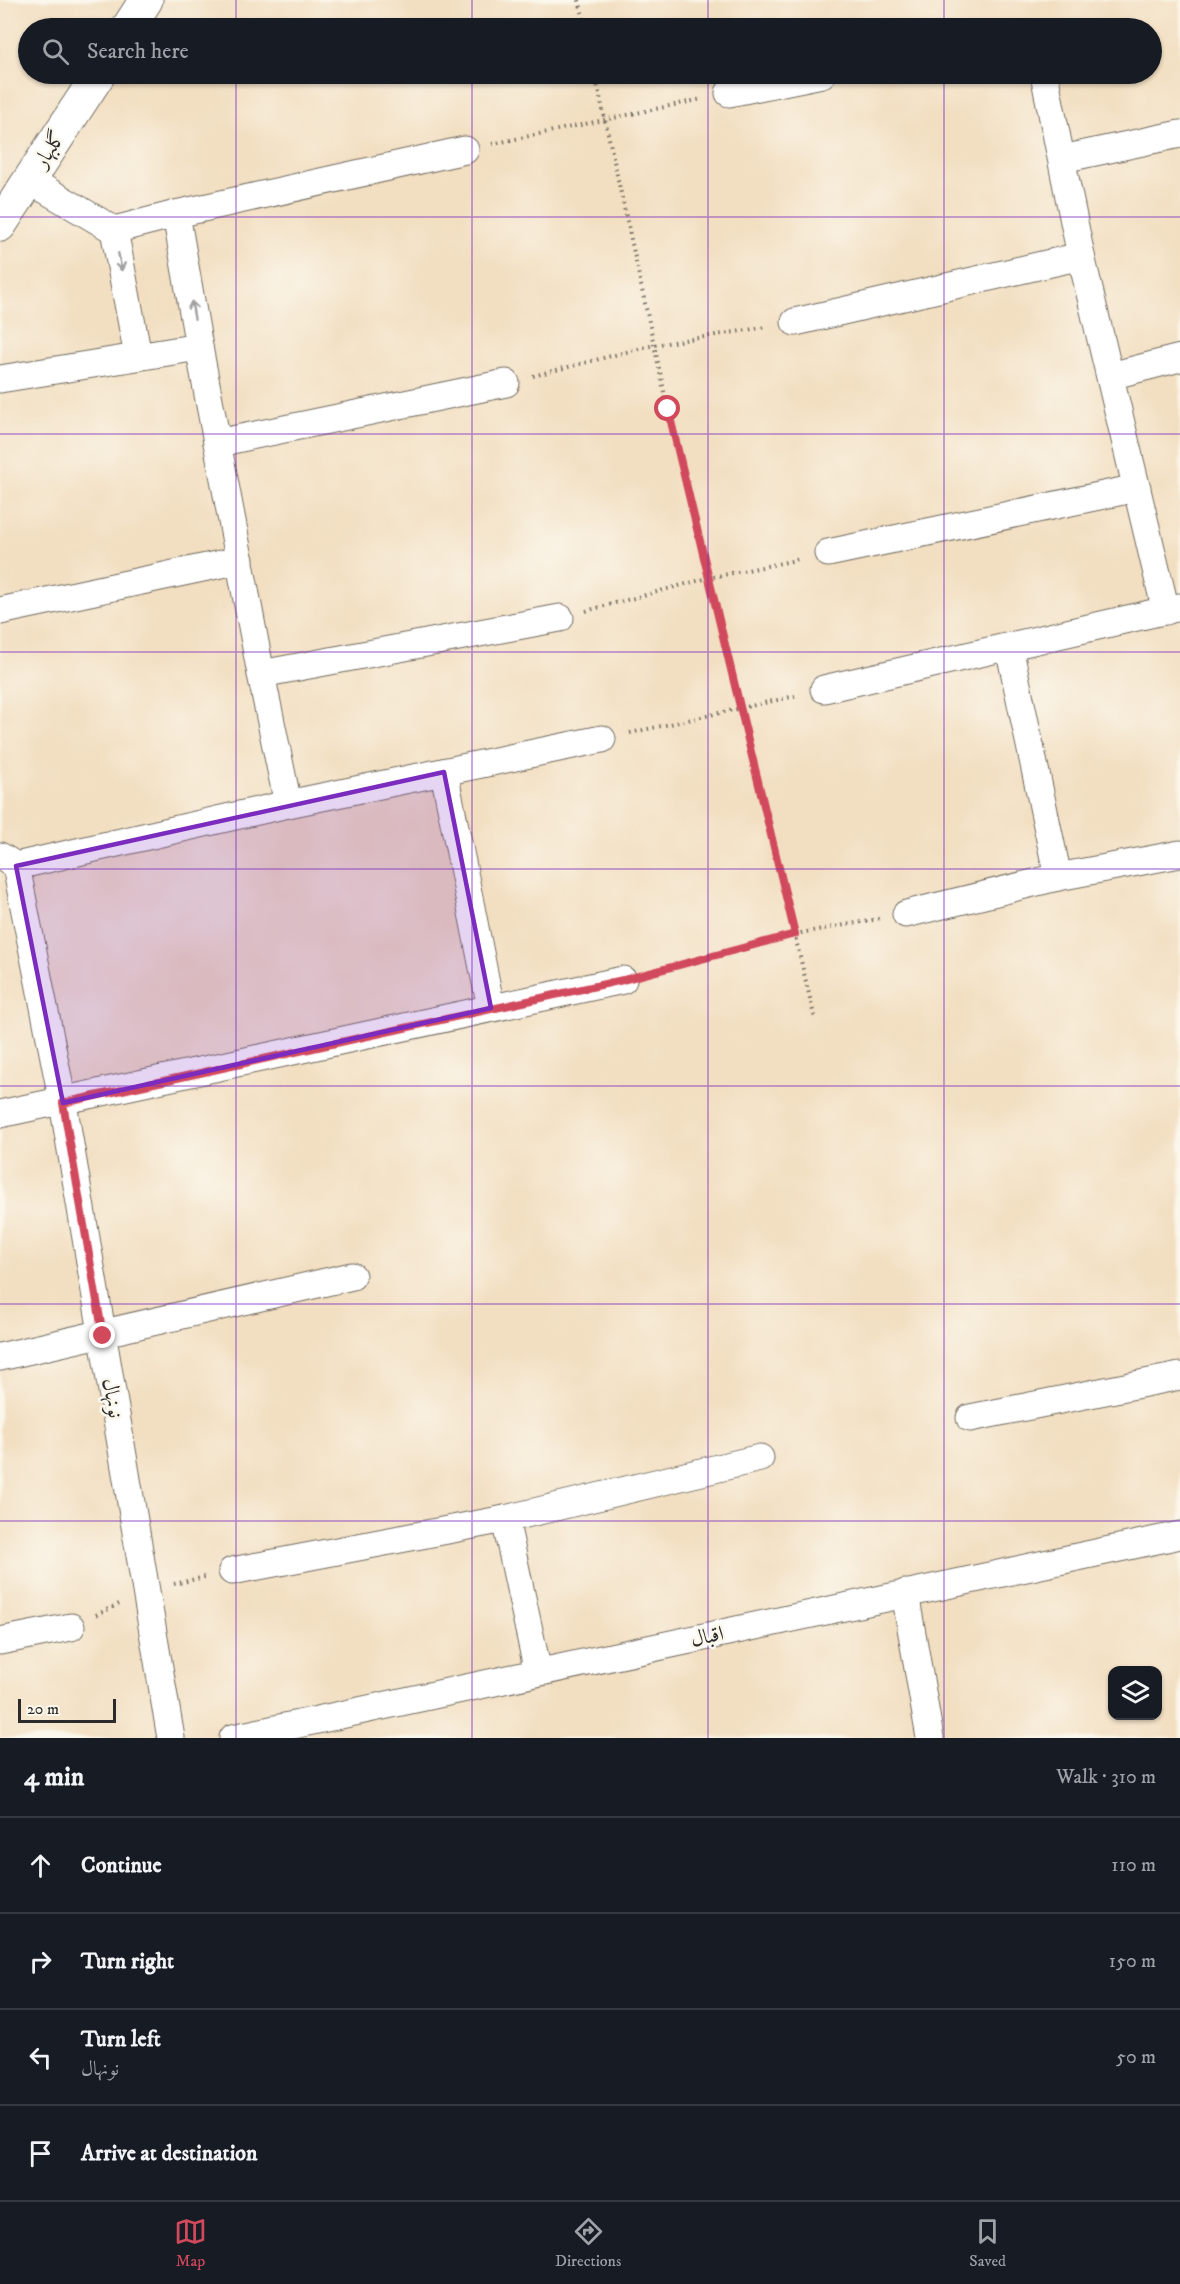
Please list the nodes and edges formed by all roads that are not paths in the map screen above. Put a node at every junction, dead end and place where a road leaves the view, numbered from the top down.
1 (146, 0) edge
2 (134, 18) edge
3 (92, 84) edge
4 (773, 84) edge
5 (1046, 84) edge
6 (729, 93) road end
7 (1180, 134) edge
8 (465, 150) road end
9 (1062, 159) junction
10 (29, 180) junction
11 (176, 214) junction
12 (0, 225) edge
13 (114, 230) junction
14 (1081, 256) junction
15 (795, 322) road end
16 (199, 347) junction
17 (138, 356) junction
18 (1180, 358) edge
19 (1110, 376) junction
20 (0, 379) edge
21 (506, 383) road end
22 (217, 443) junction
23 (1137, 488) junction
24 (828, 553) road end
25 (240, 560) junction
26 (1173, 609) edge
27 (0, 611) edge
28 (560, 618) road end
29 (1009, 647) junction
30 (261, 674) junction
31 (824, 689) road end
32 (602, 739) road end
33 (444, 772) junction
34 (288, 804) junction
35 (1180, 854) edge
36 (8, 861) edge
37 (1058, 877) junction
38 (906, 914) road end
39 (623, 980) road end
40 (491, 1008) junction
41 (63, 1103) junction
42 (0, 1114) edge
43 (352, 1276) dead end
44 (103, 1336) junction
45 (0, 1357) edge
46 (1180, 1376) edge
47 (970, 1418) dead end
48 (760, 1458) dead end
49 (505, 1519) junction
50 (1180, 1535) edge
51 (232, 1571) dead end
52 (905, 1593) junction
53 (71, 1627) dead end
54 (0, 1641) edge
55 (538, 1672) junction
56 (171, 1738) edge
57 (233, 1738) edge
58 (930, 1738) edge

1 - 2 street
3 - 10 street, گلبهار
4 - 6 street
5 - 9 street
7 - 9 street
8 - 11 street
9 - 14 street
10 - 12 street, گلبهار
10 - 13 street
11 - 13 street
16 -> 11 street
13 -> 17 street
14 - 15 street
14 - 19 street
16 - 17 street
16 - 22 street
17 - 20 street
18 - 19 street
19 - 23 street
21 - 22 street
22 - 25 street
23 - 24 street
23 - 26 street
25 - 27 street
25 - 30 street
26 - 29 street
28 - 30 street
29 - 31 street
29 - 37 street
30 - 34 street
32 - 33 street
33 - 34 street
33 - 40 street
34 - 36 street
35 - 37 street
36 - 41 street, نونهال
37 - 38 street
39 - 40 street
40 - 41 street
41 - 42 street
41 - 44 street, نونهال
43 - 44 street
44 - 45 street
44 - 56 street, نونهال
46 - 47 street
48 - 49 street
49 - 51 street
49 - 55 street
50 - 52 street, اقبال
52 - 55 street, اقبال
52 - 58 street
53 - 54 street
55 - 57 street, اقبال

